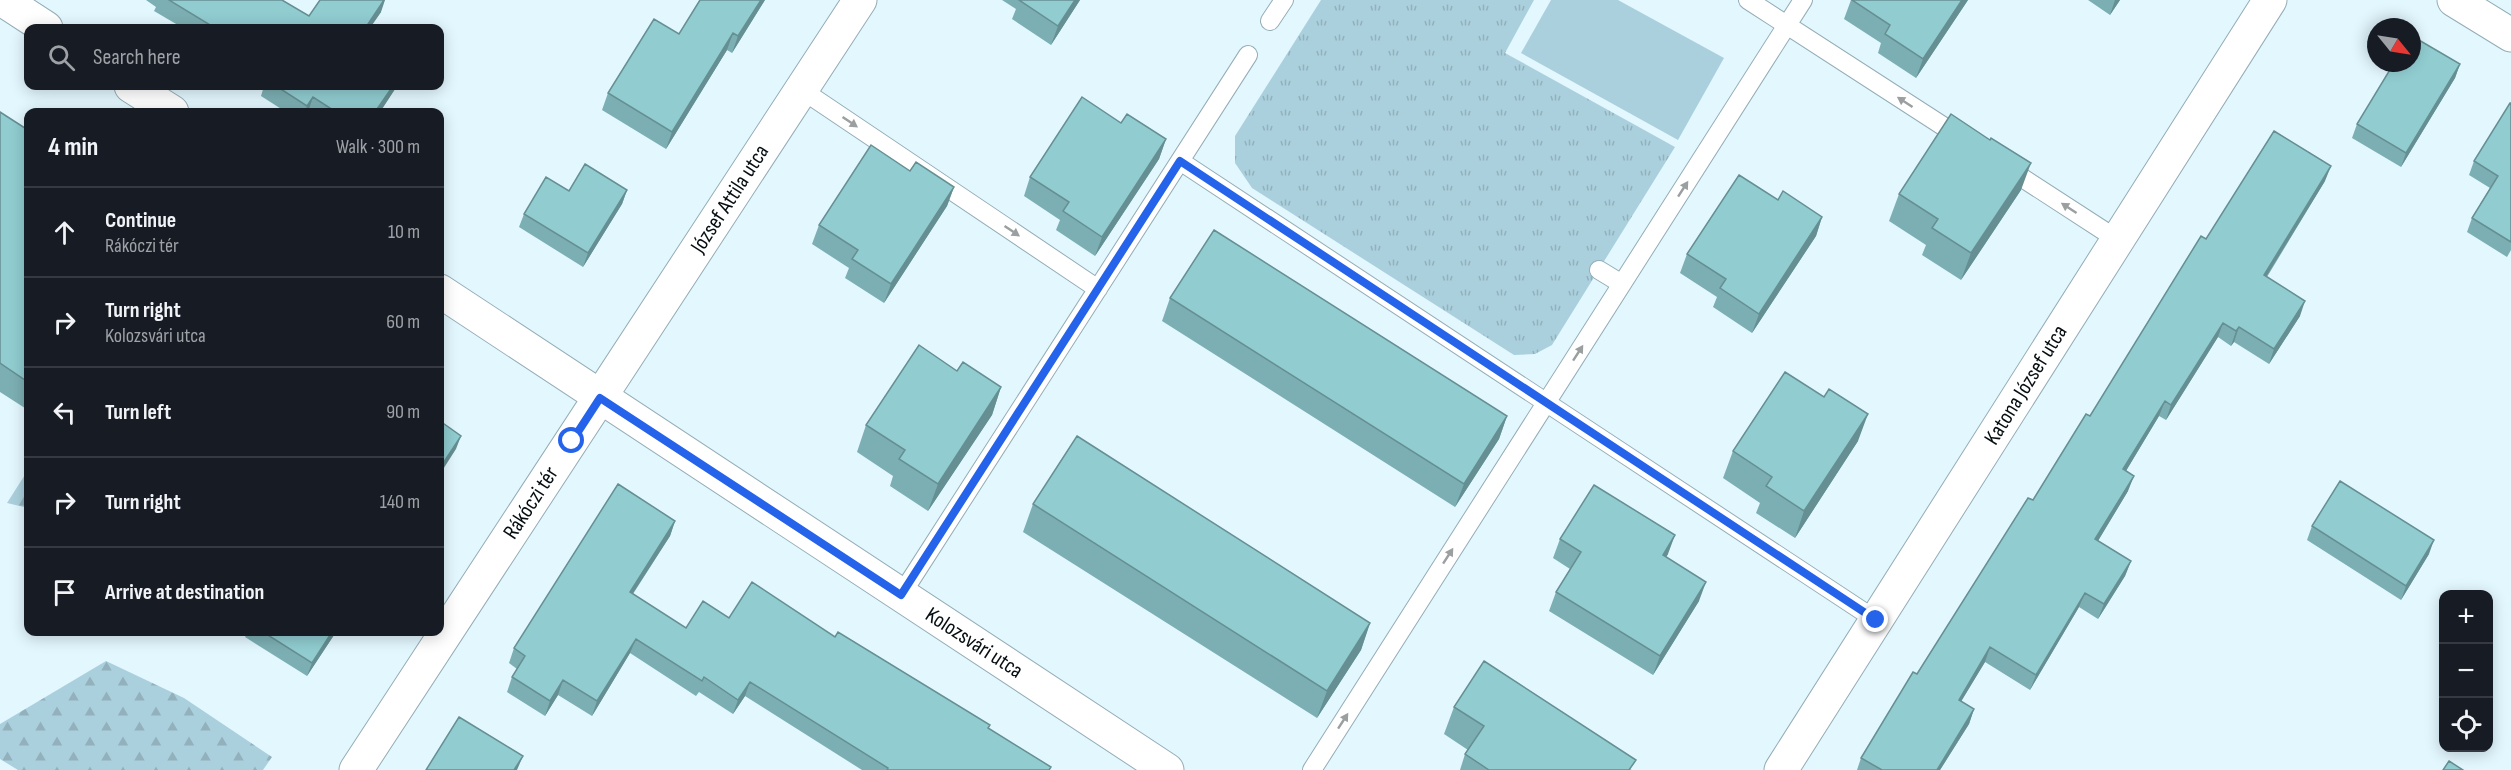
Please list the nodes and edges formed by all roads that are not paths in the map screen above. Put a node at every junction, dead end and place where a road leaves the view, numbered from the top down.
1 (3, 0) edge
2 (860, 0) edge
3 (1284, 0) edge
4 (1748, 0) edge
5 (1803, 0) edge
6 (2270, 0) edge
7 (2454, 0) edge
8 (1270, 21) dead end
9 (40, 24) edge
10 (1787, 25) junction
11 (2511, 35) edge
12 (1248, 56) dead end
13 (137, 90) edge
14 (802, 90) junction
15 (166, 108) edge
16 (1180, 161) junction
17 (2118, 240) junction
18 (1599, 270) dead end
19 (1622, 284) junction
20 (1098, 289) junction
21 (444, 294) edge
22 (600, 398) junction
23 (1546, 402) junction
24 (901, 595) junction
25 (1876, 620) junction
26 (444, 636) edge
27 (444, 636) edge
28 (356, 770) edge
29 (1167, 770) edge
30 (1312, 770) edge
31 (1781, 770) edge

1 - 9 street
2 - 14 street, József Attila utca
3 - 8 lane
4 - 10 lane
5 - 10 lane
6 - 17 street, Katona József utca
7 - 11 street
17 -> 10 lane
19 -> 10 lane
12 - 16 lane
13 - 15 street
14 -> 20 lane
14 - 22 street, József Attila utca
16 - 20 lane
16 - 23 lane
17 - 25 street, Katona József utca
18 - 19 lane
23 -> 19 lane
20 - 24 lane
21 - 22 street
22 - 24 street, Kolozsvári utca
22 - 27 street, Rákóczi tér
23 - 25 lane
30 -> 23 lane
24 - 29 street, Kolozsvári utca
25 - 31 street, Katona József utca
26 - 28 street, Rákóczi tér

